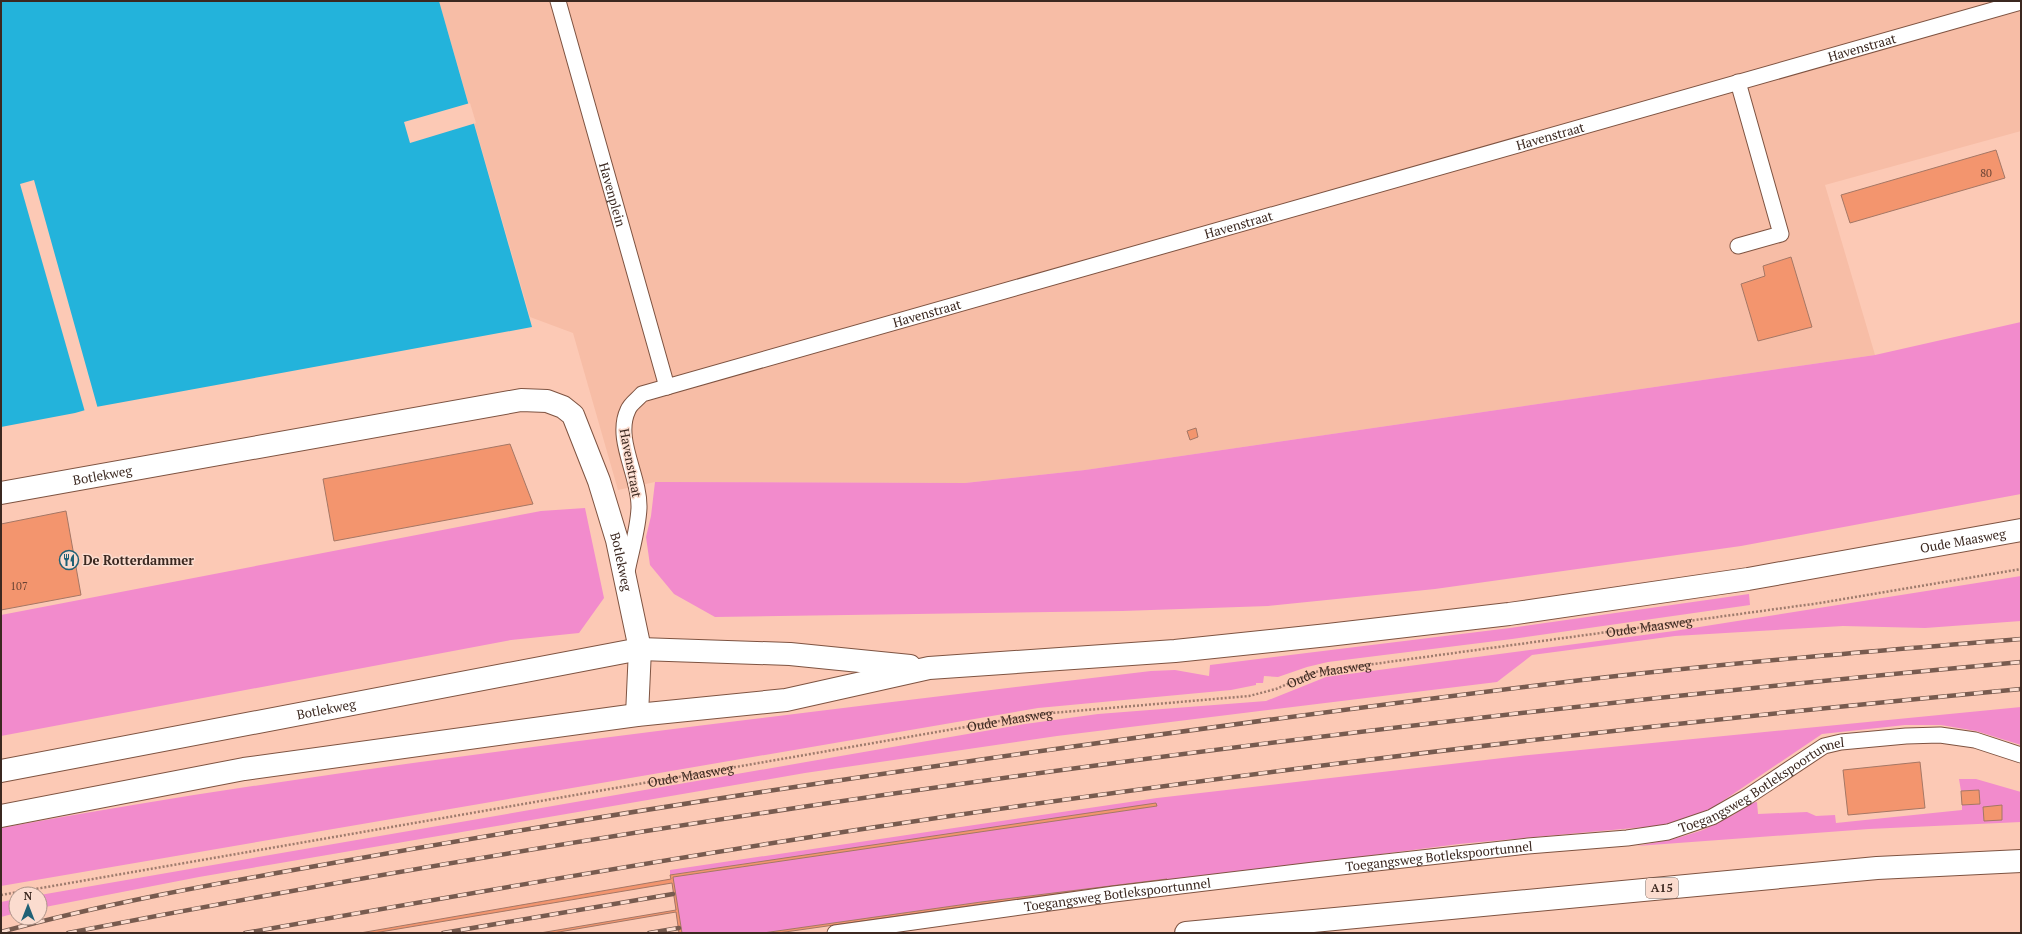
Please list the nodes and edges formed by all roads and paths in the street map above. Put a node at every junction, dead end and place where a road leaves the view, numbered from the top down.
1 (558, 1) edge
2 (2021, 2) edge
3 (1738, 82) junction
4 (1738, 246) dead end
5 (667, 387) junction
6 (1, 493) edge
7 (2021, 530) edge
8 (2021, 569) edge
9 (625, 578) junction
10 (640, 649) junction
11 (929, 668) junction
12 (637, 715) junction
13 (2021, 755) edge
14 (1, 771) edge
15 (1, 816) edge
16 (2021, 861) edge
17 (1, 895) edge
18 (1303, 921) junction
19 (835, 933) edge
20 (1186, 933) edge
21 (1231, 933) edge

1 - 5 lane, Havenplein
2 - 3 lane, Havenstraat
3 - 4 lane
3 - 5 lane, Havenstraat
5 - 9 lane, Havenstraat
6 - 9 main road, Botlekweg
7 - 11 main road, Oude Maasweg
8 - 17 path, Oude Maasweg
9 - 10 main road, Botlekweg
10 - 11 main road, Oude Maasweg
10 - 12 main road
10 - 14 main road, Botlekweg
11 - 12 main road, Oude Maasweg
12 - 15 main road
13 - 19 lane, Toegangsweg Botlekspoortunnel
16 - 18 main road, A15
18 - 20 main road, A15
18 - 21 main road, A15

